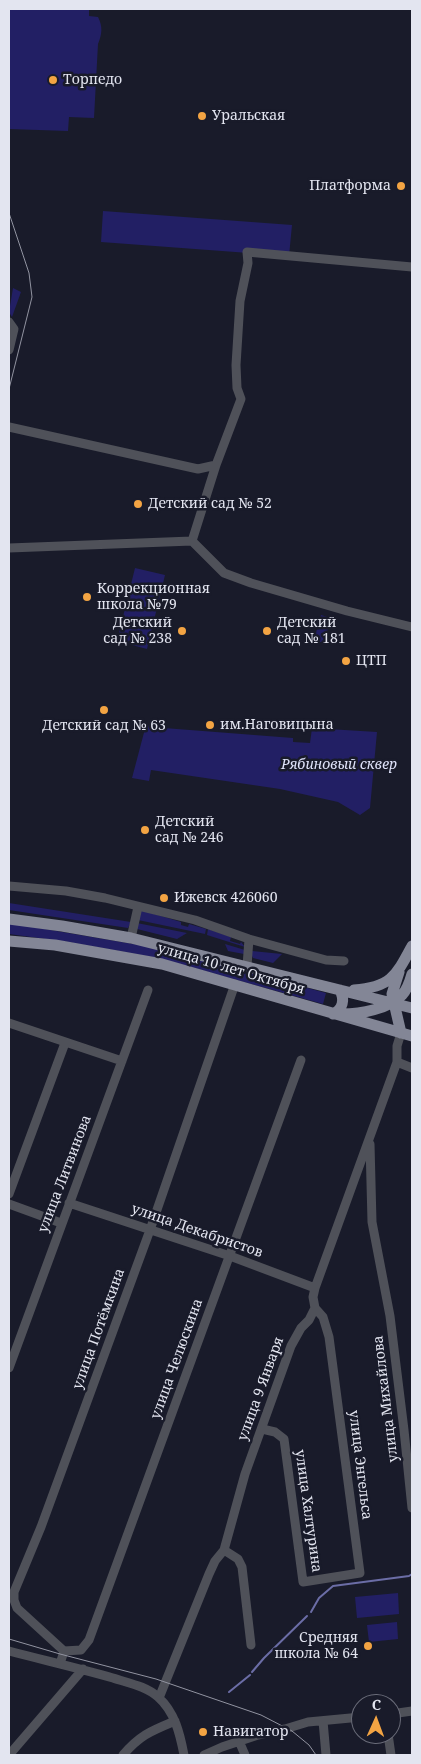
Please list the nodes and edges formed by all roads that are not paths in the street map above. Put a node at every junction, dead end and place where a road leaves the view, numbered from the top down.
1 (412, 267) edge
2 (9, 322) edge
3 (9, 350) edge
4 (9, 427) edge
5 (216, 465) junction
6 (192, 542) junction
7 (9, 548) edge
8 (412, 627) edge
9 (9, 886) edge
10 (138, 907) junction
11 (9, 919) edge
12 (131, 938) junction
13 (249, 939) junction
14 (9, 942) edge
15 (412, 946) edge
16 (344, 961) dead end
17 (247, 966) junction
18 (399, 971) junction
19 (412, 974) edge
20 (235, 984) junction
21 (148, 990) dead end
22 (340, 990) junction
23 (392, 1002) junction
24 (412, 1008) edge
25 (333, 1014) junction
26 (9, 1026) edge
27 (409, 1032) edge
28 (65, 1043) junction
29 (301, 1060) dead end
30 (122, 1061) junction
31 (397, 1062) junction
32 (412, 1068) edge
33 (370, 1138) junction
34 (9, 1194) edge
35 (69, 1203) junction
36 (9, 1204) edge
37 (61, 1223) junction
38 (150, 1230) junction
39 (230, 1256) junction
40 (315, 1288) junction
41 (315, 1308) junction
42 (9, 1368) edge
43 (262, 1429) junction
44 (408, 1429) edge
45 (412, 1508) edge
46 (224, 1550) junction
47 (304, 1582) joint
48 (251, 1645) dead end
49 (9, 1651) edge
50 (64, 1652) junction
51 (60, 1664) junction
52 (84, 1669) junction
53 (159, 1698) junction
54 (351, 1718) edge
55 (175, 1721) junction
56 (323, 1721) junction
57 (239, 1741) junction
58 (9, 1755) edge
59 (123, 1755) edge
60 (184, 1755) edge
61 (204, 1755) edge
62 (246, 1755) edge
63 (326, 1755) edge

1 - 5 street
2 - 3 street
4 - 5 street
5 - 6 street
6 - 7 street
6 - 8 street
9 - 10 street
10 - 12 street
10 - 13 street
11 - 12 main road, улица 10 лет Октября
12 - 17 main road, улица 10 лет Октября
13 - 16 street
13 - 17 street
14 - 20 main road, улица 10 лет Октября
15 - 18 main road
17 - 22 main road, улица 10 лет Октября
18 - 22 main road
18 - 23 main road
19 - 23 main road
20 - 25 main road, улица 10 лет Октября
20 - 38 street, улица Потёмкина
21 - 30 street, улица Литвинова
22 - 23 main road, улица 10 лет Октября
22 - 25 main road
23 - 24 main road, улица 10 лет Октября
23 - 25 main road
23 - 27 main road
25 - 27 main road, улица 10 лет Октября
26 - 28 street
27 - 31 street
28 - 30 street
28 - 34 street
29 - 39 street, улица Челюскина
30 - 35 street, улица Литвинова
31 - 32 street
31 - 33 street
33 - 40 street
33 - 44 street, улица Михайлова
35 - 37 street, улица Литвинова
35 - 38 street, улица Декабристов
36 - 37 street
37 - 42 street, улица Литвинова
38 - 39 street, улица Декабристов
38 - 50 street, улица Потёмкина
39 - 40 street, улица Декабристов
39 - 50 street, улица Челюскина
40 - 41 street
41 - 43 street, улица 9 Января
41 - 47 street, улица Энгельса
43 - 46 street, улица 9 Января
43 - 47 street, улица Халтурина
44 - 45 street, улица Михайлова
46 - 48 street
46 - 53 street, улица 9 Января
49 - 51 street
50 - 51 street
51 - 52 street
52 - 53 street
52 - 58 street
53 - 55 street
54 - 56 street
55 - 59 street
55 - 60 street
56 - 57 street
56 - 63 street
57 - 61 street
57 - 62 street

